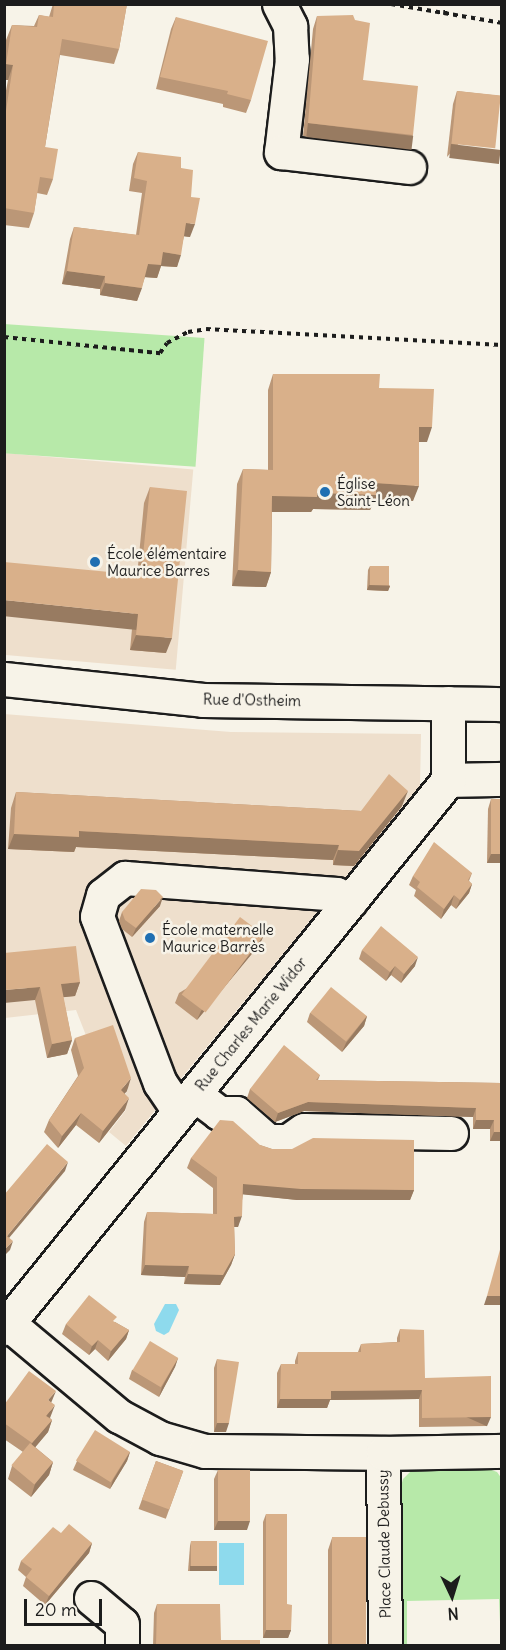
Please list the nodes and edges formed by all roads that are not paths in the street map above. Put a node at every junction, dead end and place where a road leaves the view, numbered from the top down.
1 (279, 4) edge
2 (409, 167) dead end
3 (4, 679) edge
4 (448, 703) junction
5 (501, 704) edge
6 (501, 779) edge
7 (448, 780) junction
8 (350, 901) junction
9 (189, 1100) junction
10 (452, 1133) dead end
11 (6, 1324) edge
12 (501, 1451) edge
13 (383, 1453) junction
14 (91, 1598) dead end
15 (122, 1646) edge
16 (385, 1646) edge

1 - 2 street
3 - 4 street, Rue d'Ostheim
4 - 5 street, Rue d'Ostheim
4 - 7 street
6 - 7 street
7 - 8 street, Rue Charles Marie Widor
8 - 9 street, Rue Charles Marie Widor
8 - 9 street
9 - 10 street
9 - 11 street, Rue Charles Marie Widor
11 - 13 street
12 - 13 street, Place Claude Debussy
13 - 16 street, Place Claude Debussy
14 - 15 street

